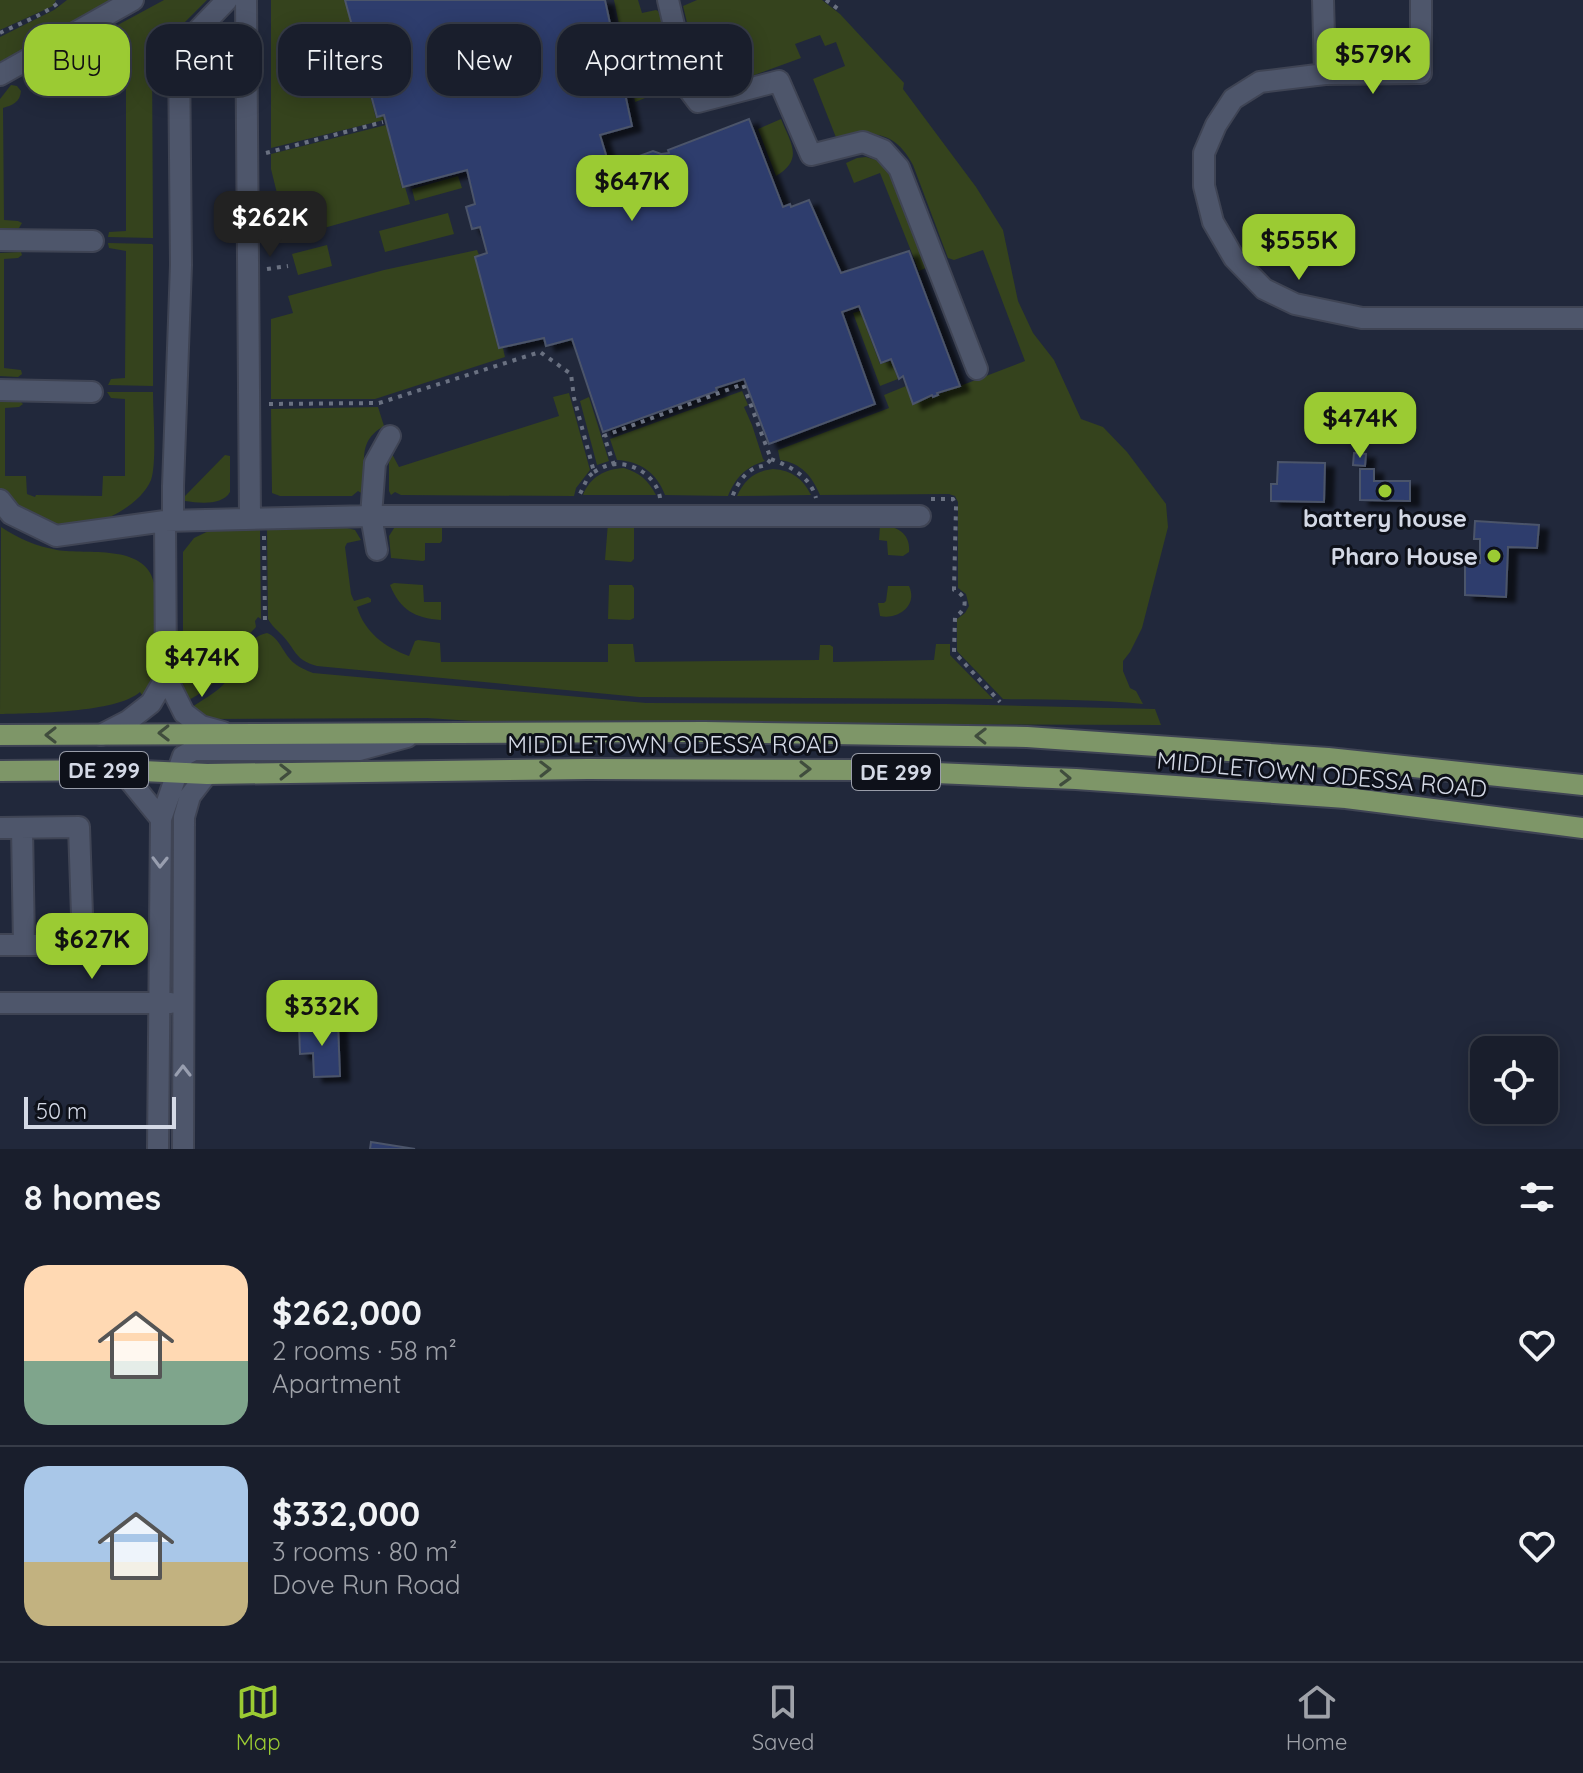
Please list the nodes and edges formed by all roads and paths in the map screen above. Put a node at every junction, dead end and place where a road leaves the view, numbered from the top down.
1 (61, 0) edge
2 (133, 0) edge
3 (227, 0) edge
4 (246, 0) edge
5 (668, 0) edge
6 (826, 0) edge
7 (1323, 0) edge
8 (1421, 0) edge
9 (841, 11) dead end
10 (0, 33) edge
11 (1325, 74) junction
12 (0, 75) edge
13 (383, 122) dead end
14 (266, 153) dead end
15 (0, 240) edge
16 (93, 241) dead end
17 (288, 266) dead end
18 (267, 269) dead end
19 (1583, 318) edge
20 (977, 369) dead end
21 (0, 390) edge
22 (92, 392) dead end
23 (267, 404) dead end
24 (390, 436) dead end
25 (771, 459) dead end
26 (594, 472) junction
27 (647, 498) dead end
28 (591, 499) dead end
29 (0, 500) edge
30 (816, 500) dead end
31 (371, 516) junction
32 (920, 516) dead end
33 (250, 519) junction
34 (169, 521) junction
35 (377, 550) dead end
36 (166, 677) junction
37 (422, 733) junction
38 (228, 734) junction
39 (0, 735) edge
40 (101, 735) junction
41 (121, 770) junction
42 (0, 771) edge
43 (177, 773) junction
44 (207, 774) junction
45 (1583, 785) edge
46 (161, 819) junction
47 (0, 828) edge
48 (22, 828) junction
49 (1583, 828) edge
50 (0, 945) edge
51 (24, 945) junction
52 (0, 1003) edge
53 (158, 1003) junction
54 (183, 1003) junction
55 (158, 1149) edge
56 (183, 1149) edge

1 - 10 path
2 - 12 street
3 - 34 street
4 - 33 street
5 - 20 street
6 - 9 path
7 - 11 street
8 - 11 street
11 - 19 street
13 - 14 path
15 - 16 street
17 - 18 path
21 - 22 street
23 - 26 path
24 - 31 street
25 - 30 path
26 - 27 path
26 - 28 path
29 - 34 street
31 - 32 street
31 - 33 street
31 - 35 street
33 - 34 street
34 - 36 street
36 - 38 street
36 - 40 street
37 - 38 main road, MIDDLETOWN ODESSA ROAD / DE 299
37 - 43 street
45 -> 37 main road, MIDDLETOWN ODESSA ROAD / DE 299
38 -> 40 main road, MIDDLETOWN ODESSA ROAD / DE 299
40 -> 39 main road, MIDDLETOWN ODESSA ROAD / DE 299
41 - 42 main road, MIDDLETOWN ODESSA ROAD / DE 299
41 - 43 main road, MIDDLETOWN ODESSA ROAD / DE 299
41 - 46 street
43 - 44 main road, MIDDLETOWN ODESSA ROAD / DE 299
43 - 46 street
44 -> 49 main road, MIDDLETOWN ODESSA ROAD / DE 299
44 - 54 street
46 -> 53 street
47 - 48 street
48 - 51 street
48 - 51 street
50 - 51 street
52 - 53 street
53 - 54 street
53 - 55 street
56 -> 54 street

